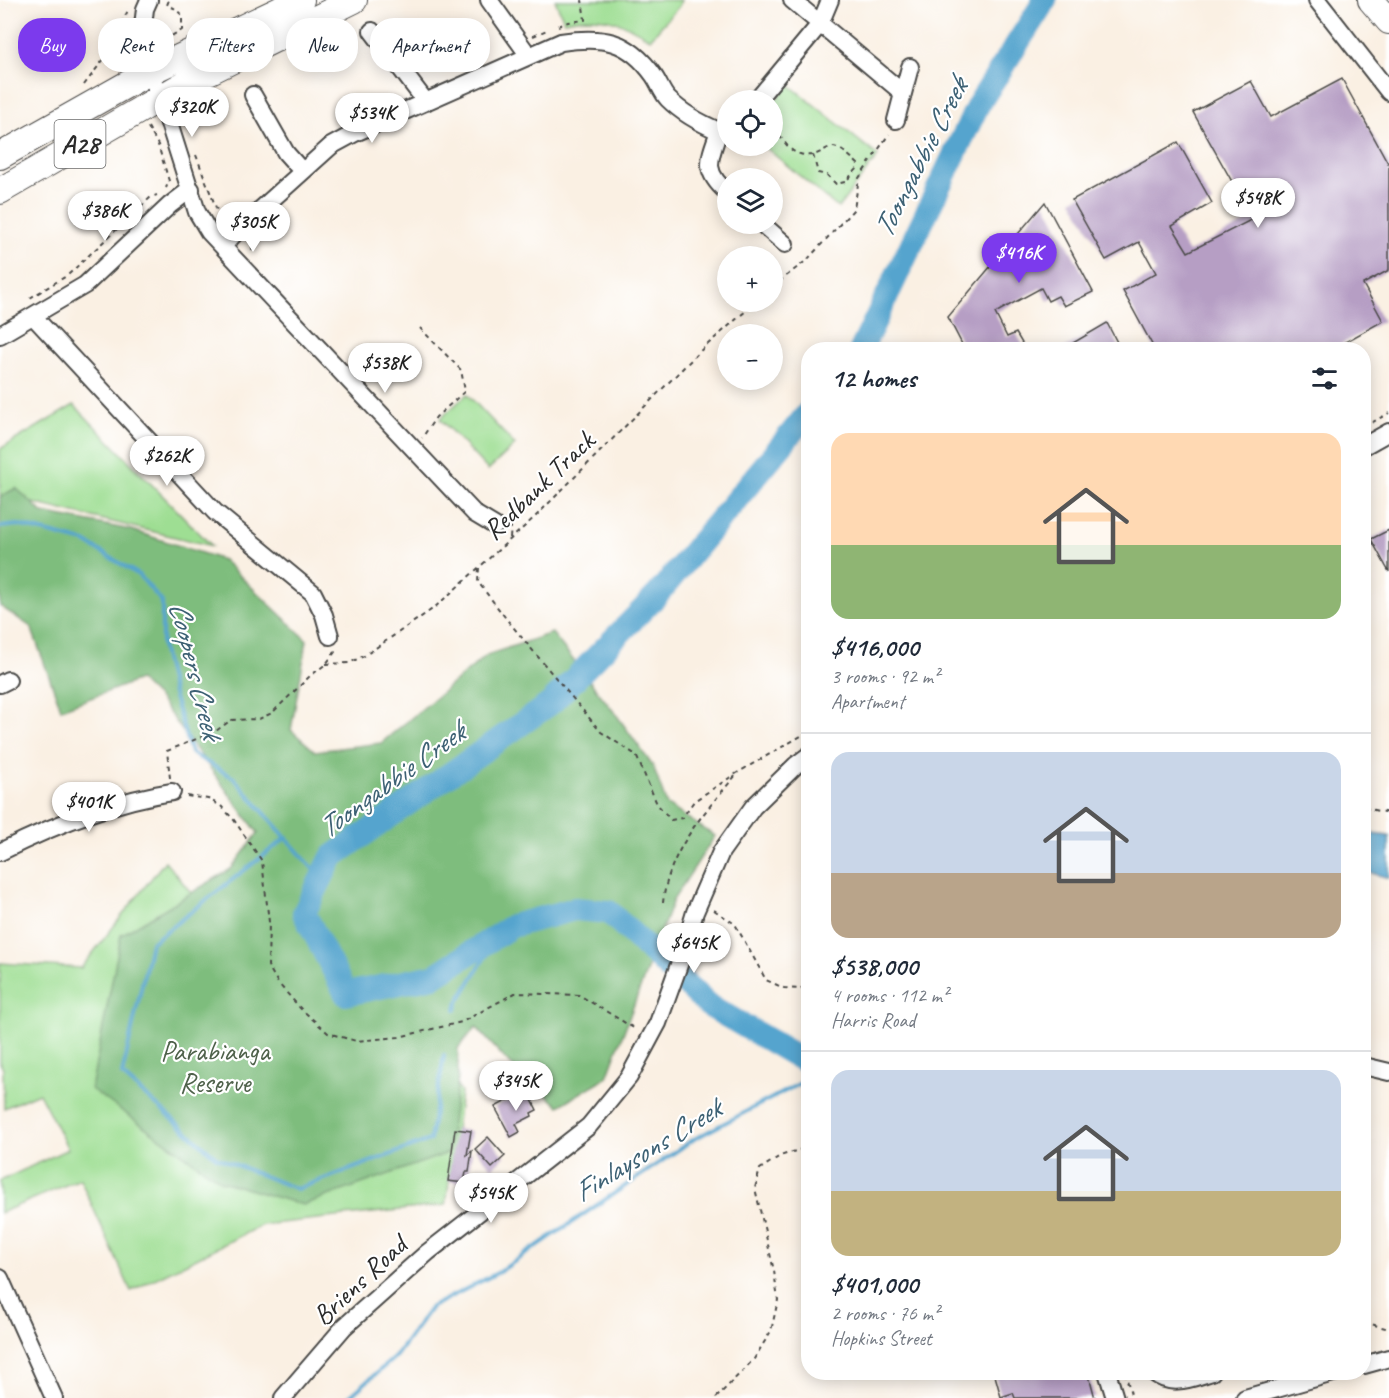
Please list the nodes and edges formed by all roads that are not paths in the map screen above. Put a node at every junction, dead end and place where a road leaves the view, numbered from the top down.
1 (149, 0) edge
2 (301, 0) edge
3 (354, 0) edge
4 (489, 0) edge
5 (792, 0) edge
6 (830, 0) edge
7 (1317, 0) edge
8 (1371, 0) edge
9 (1331, 17) junction
10 (144, 18) edge
11 (1389, 21) edge
12 (820, 24) junction
13 (529, 56) junction
14 (174, 60) edge
15 (910, 67) dead end
16 (149, 72) joint
17 (403, 72) edge
18 (1389, 77) edge
19 (764, 90) edge
20 (1389, 92) edge
21 (903, 93) junction
22 (253, 94) dead end
23 (161, 98) junction
24 (426, 102) junction
25 (896, 120) road end
26 (717, 126) edge
27 (717, 141) edge
28 (0, 156) edge
29 (302, 171) junction
30 (717, 181) edge
31 (191, 189) junction
32 (0, 191) edge
33 (774, 234) edge
34 (786, 244) dead end
35 (223, 246) junction
36 (33, 316) junction
37 (0, 335) edge
38 (1389, 432) edge
39 (1371, 442) edge
40 (495, 526) dead end
41 (330, 636) dead end
42 (801, 761) edge
43 (172, 792) road end
44 (0, 852) edge
45 (1371, 1068) edge
46 (1389, 1072) edge
47 (0, 1278) edge
48 (1389, 1358) edge
49 (1371, 1363) edge
50 (1109, 1380) edge
51 (1309, 1380) edge
52 (54, 1398) edge
53 (283, 1398) edge
54 (1115, 1398) edge
55 (1245, 1398) edge

1 - 10 street
2 - 14 highway, A28
3 - 23 highway, A28
4 - 13 street
5 - 12 street
6 - 12 street
7 - 9 street
8 - 11 highway
9 - 18 street
9 - 20 street
12 - 19 street
12 - 21 street
13 - 24 street
13 - 26 street
15 - 21 street
16 - 23 street
16 - 28 highway, A28
17 - 24 street
21 - 25 street
22 - 29 street
23 - 31 street
23 - 32 highway, A28
24 - 29 street
27 - 30 street
29 - 35 street
31 - 35 street
31 - 36 street
33 - 34 street
35 - 40 street
36 - 37 street
36 - 41 street
38 - 39 street
42 - 53 street, Briens Road
43 - 44 street
45 - 46 street
47 - 52 street
48 - 49 street
50 - 54 street
51 - 55 street

